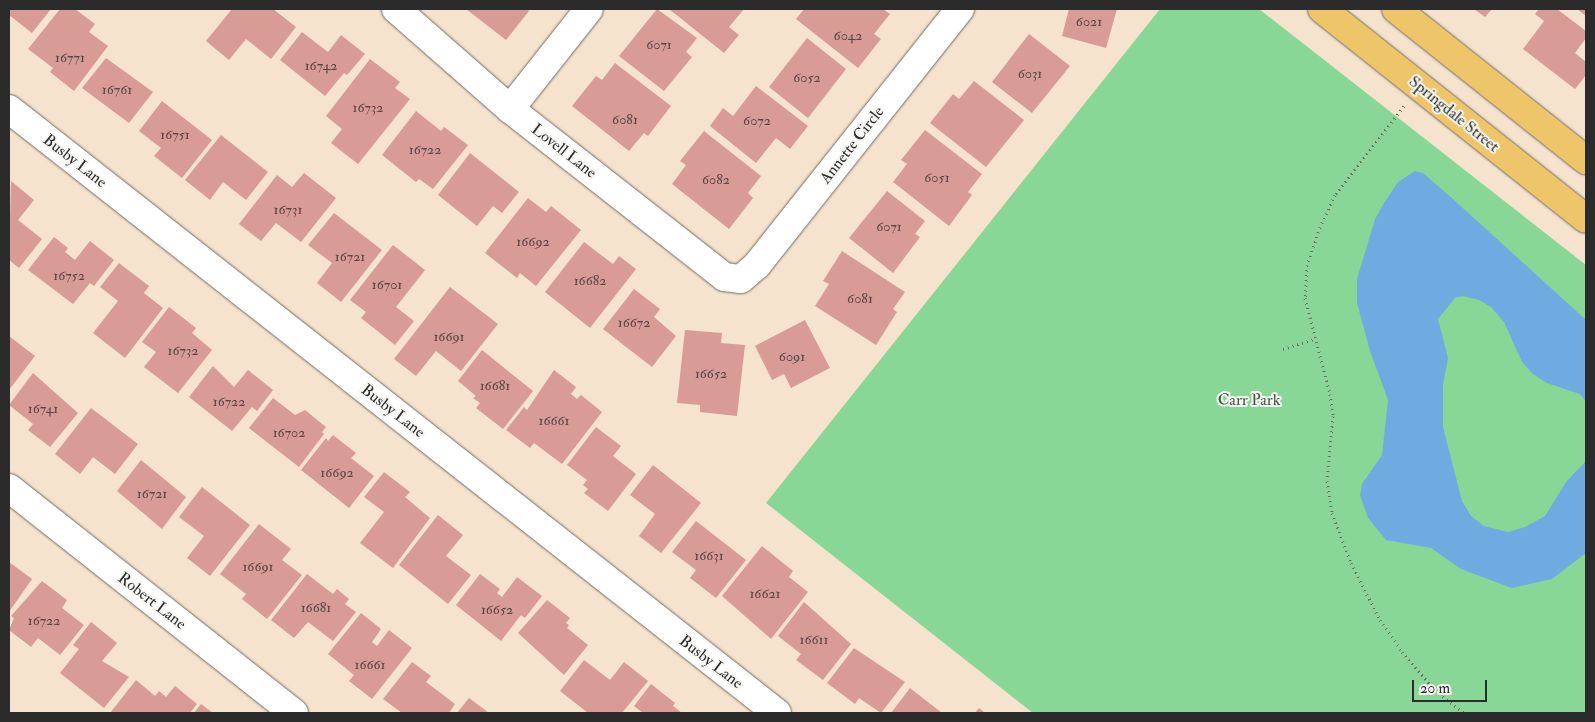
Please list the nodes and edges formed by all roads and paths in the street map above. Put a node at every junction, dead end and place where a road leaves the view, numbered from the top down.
1 (396, 9) edge
2 (589, 9) edge
3 (960, 9) edge
4 (1322, 9) edge
5 (1396, 9) edge
6 (1420, 86) junction
7 (9, 109) edge
8 (510, 109) junction
9 (1586, 160) edge
10 (1586, 219) edge
11 (741, 279) joint
12 (1314, 339) junction
13 (1282, 349) dead end
14 (9, 488) edge
15 (294, 713) edge
16 (777, 713) edge
17 (1464, 713) edge

1 - 8 street, Lovell Lane
2 - 8 street
3 - 11 street, Annette Circle
4 - 6 main road, Springdale Street
5 - 9 main road
6 - 10 main road, Springdale Street
6 - 12 path
7 - 16 street, Busby Lane
8 - 11 street, Lovell Lane
12 - 13 path
12 - 17 path
14 - 15 street, Robert Lane

